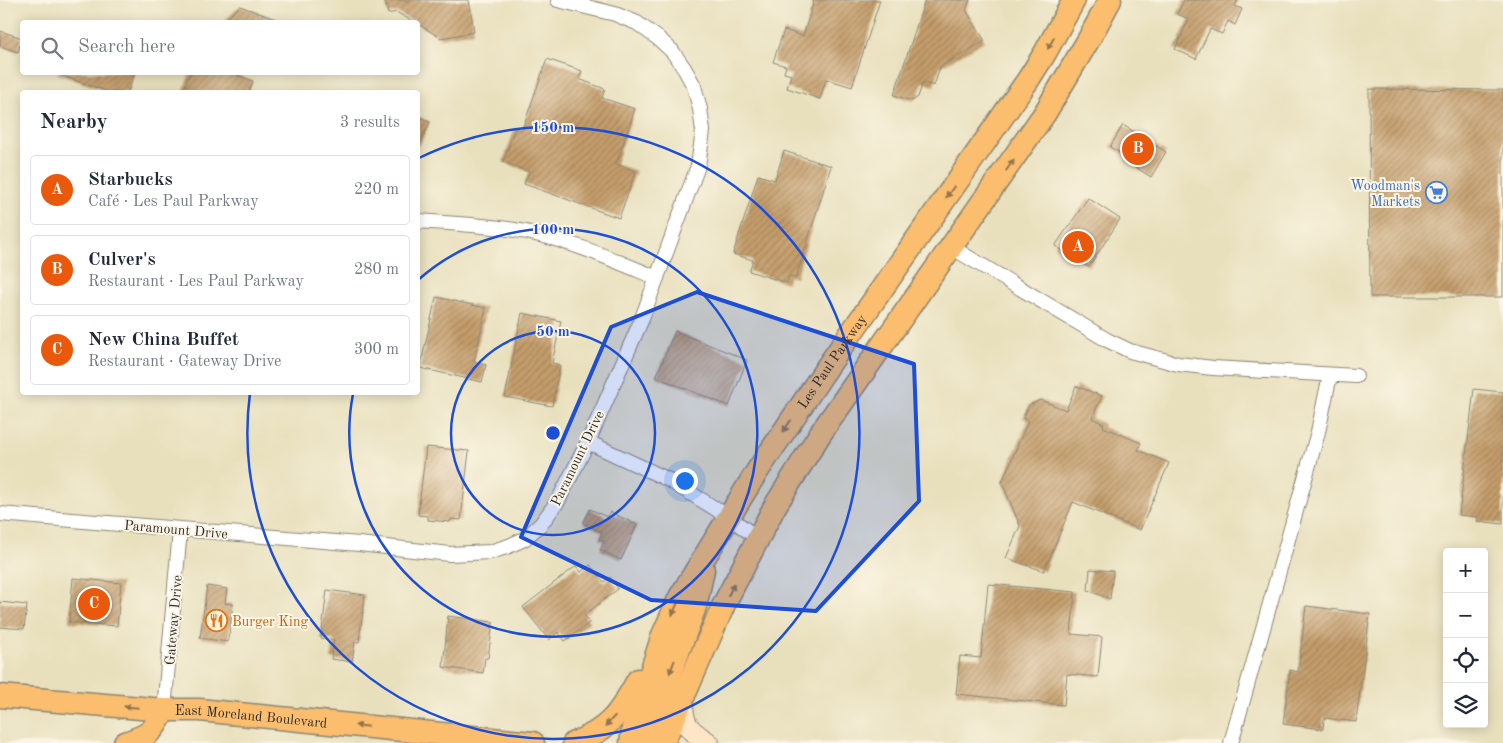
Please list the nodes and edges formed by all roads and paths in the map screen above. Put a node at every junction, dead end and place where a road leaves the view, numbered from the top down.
1 (558, 0) edge
2 (1074, 0) edge
3 (1110, 0) edge
4 (1004, 116) junction
5 (420, 221) edge
6 (922, 232) junction
7 (952, 247) junction
8 (656, 278) junction
9 (1330, 375) junction
10 (1356, 376) dead end
11 (851, 390) junction
12 (588, 442) junction
13 (0, 514) edge
14 (729, 517) junction
15 (180, 530) junction
16 (758, 538) junction
17 (707, 554) junction
18 (663, 635) junction
19 (0, 696) edge
20 (683, 698) junction
21 (164, 710) junction
22 (125, 743) edge
23 (533, 743) edge
24 (574, 743) edge
25 (631, 743) edge
26 (644, 743) edge
27 (663, 743) edge
28 (709, 743) edge
29 (1231, 743) edge

1 - 8 street, Paramount Drive
2 -> 4 main road, Les Paul Parkway
7 -> 3 main road
4 -> 6 main road, Les Paul Parkway
4 - 7 main road
5 - 8 street
6 - 11 main road
6 -> 14 main road, Les Paul Parkway
7 - 9 street
7 - 11 main road
8 - 12 street, Paramount Drive
9 - 10 street
9 - 29 street
11 - 16 main road
12 - 14 street
12 - 15 street, Paramount Drive
13 - 15 street, Paramount Drive
14 - 16 street
14 - 17 main road, Les Paul Parkway
15 - 21 street, Gateway Drive
20 -> 16 main road
17 -> 18 main road, Les Paul Parkway
17 -> 26 main road
18 -> 24 main road
18 - 25 main road, Les Paul Parkway
21 -> 19 main road, East Moreland Boulevard
20 - 27 main road
20 - 28 main road
21 - 22 main road
23 -> 21 main road, East Moreland Boulevard

